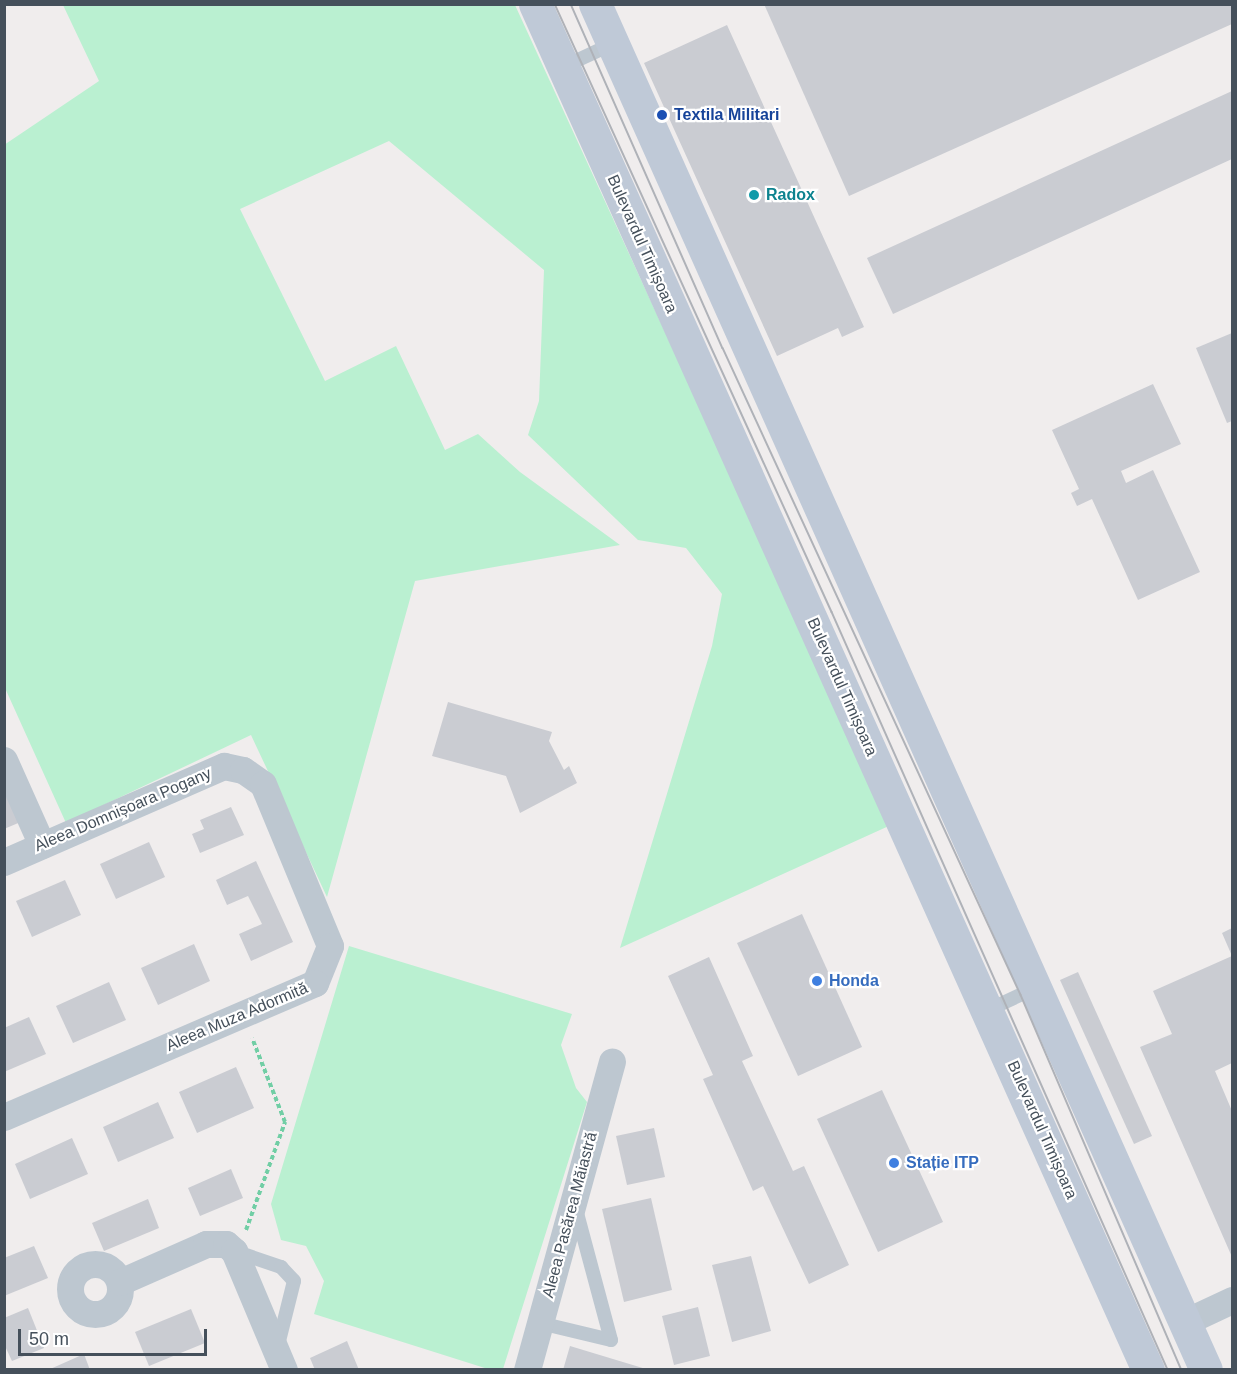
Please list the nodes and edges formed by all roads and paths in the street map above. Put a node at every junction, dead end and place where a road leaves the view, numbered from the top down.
1 (535, 4) edge
2 (595, 4) edge
3 (612, 44) junction
4 (563, 67) junction
5 (718, 286) junction
6 (671, 308) junction
7 (4, 760) edge
8 (243, 770) joint
9 (42, 845) junction
10 (4, 862) edge
11 (1037, 987) junction
12 (988, 1010) junction
13 (243, 1015) junction
14 (612, 1060) dead end
15 (4, 1117) edge
16 (574, 1203) junction
17 (234, 1251) junction
18 (120, 1282) dead end
19 (1233, 1300) edge
20 (1185, 1322) junction
21 (540, 1323) junction
22 (280, 1360) edge
23 (527, 1370) edge
24 (1148, 1370) edge
25 (1206, 1370) edge

1 - 4 main road, Bulevardul Timișoara
2 - 3 main road
3 - 4 lane
3 - 5 main road
4 - 6 main road, Bulevardul Timișoara
5 - 6 main road
5 - 11 main road
6 - 12 main road, Bulevardul Timișoara
7 - 9 street
8 - 9 street, Aleea Domnișoara Pogany
8 - 13 street, Aleea Muza Adormită
9 - 10 street, Aleea Domnișoara Pogany
11 - 12 lane
11 - 20 main road
12 - 24 main road, Bulevardul Timișoara
13 - 15 street, Aleea Muza Adormită
13 - 17 path
14 - 16 street, Aleea Pasărea Măiastră
16 - 21 street, Aleea Pasărea Măiastră
16 - 21 lane
17 - 18 street
17 - 22 street
17 - 22 lane
19 - 20 street
20 - 25 main road
21 - 23 street, Aleea Pasărea Măiastră

